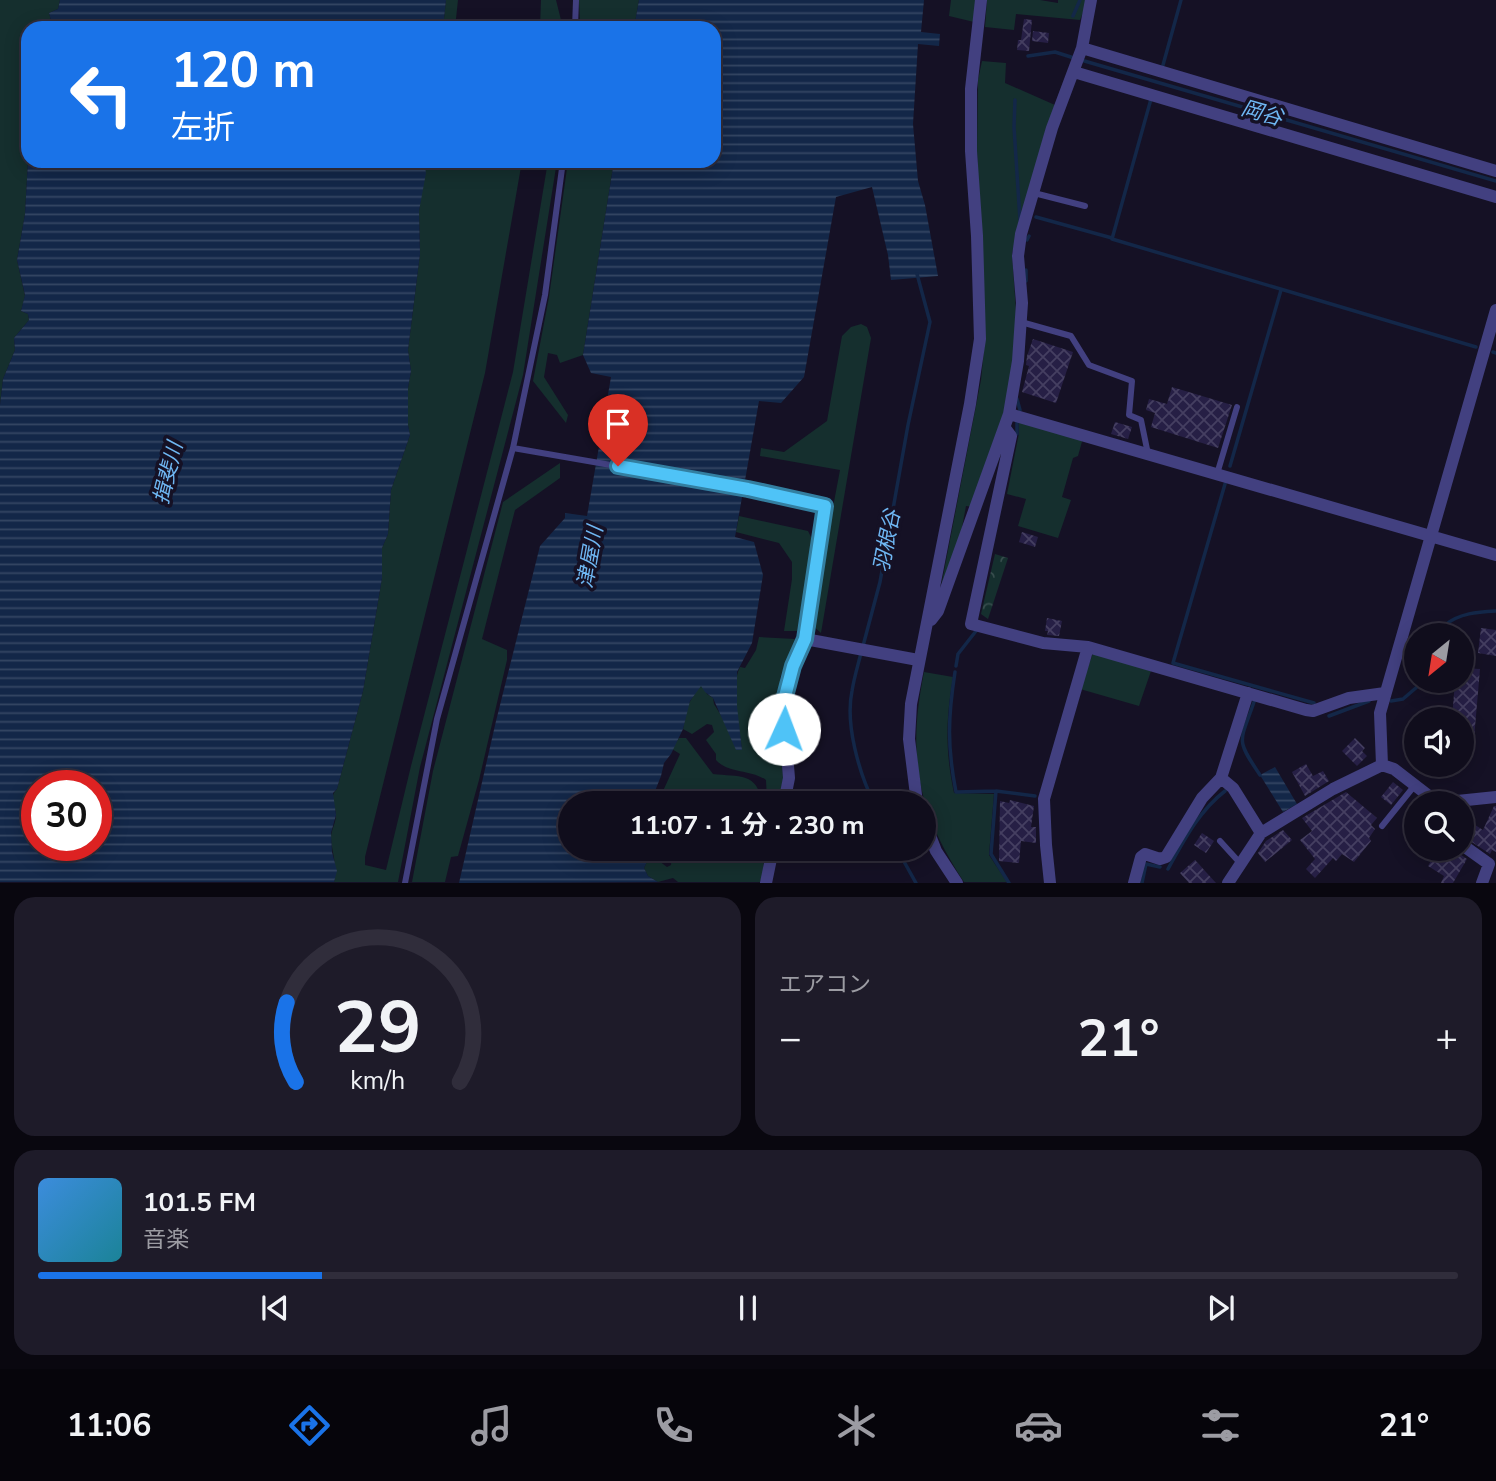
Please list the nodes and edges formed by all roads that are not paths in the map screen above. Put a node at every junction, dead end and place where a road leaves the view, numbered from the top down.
1 (576, 0) edge
2 (981, 0) edge
3 (1091, 0) edge
4 (575, 21) edge
5 (1078, 60) junction
6 (562, 168) edge
7 (1496, 171) edge
8 (1032, 193) junction
9 (1496, 197) edge
10 (1085, 206) dead end
11 (1496, 310) edge
12 (1021, 322) junction
13 (1237, 407) dead end
14 (1009, 414) junction
15 (1005, 428) junction
16 (513, 448) junction
17 (1148, 454) junction
18 (1217, 474) junction
19 (1430, 536) junction
20 (1496, 555) edge
21 (927, 626) junction
22 (811, 640) junction
23 (1088, 648) junction
24 (912, 659) junction
25 (1248, 693) junction
26 (1385, 693) junction
27 (1382, 765) junction
28 (1221, 778) junction
29 (1415, 785) junction
30 (786, 791) edge
31 (916, 791) edge
32 (1423, 791) edge
33 (1496, 797) edge
34 (1474, 799) edge
35 (1382, 826) dead end
36 (1261, 833) junction
37 (1220, 841) dead end
38 (936, 851) edge
39 (1474, 854) edge
40 (770, 861) edge
41 (1240, 863) junction
42 (405, 883) edge
43 (765, 883) edge
44 (957, 883) edge
45 (1050, 883) edge
46 (1134, 883) edge
47 (1228, 883) edge
48 (1482, 883) edge

1 - 4 lane
2 - 21 street
3 - 5 street
5 - 7 street
5 - 8 street
5 - 9 street
6 - 16 lane
8 - 10 lane
8 - 12 street
11 - 19 street
12 - 14 street
12 - 17 lane
13 - 18 lane
14 - 15 street
14 - 17 street
15 - 21 street
15 - 23 street
16 - 22 lane
16 - 42 lane
17 - 18 street
18 - 19 street
19 - 20 street
19 - 26 street
21 - 24 street
22 - 24 street
22 - 30 street
23 - 25 street
23 - 45 street
24 - 31 street
25 - 26 street
25 - 28 street
26 - 27 street
27 - 29 street
27 - 36 street
28 - 36 street
28 - 46 street
29 - 32 street
29 - 35 lane
33 - 34 street
36 - 41 street
37 - 41 lane
38 - 44 street
39 - 48 street
40 - 43 street
41 - 47 street

